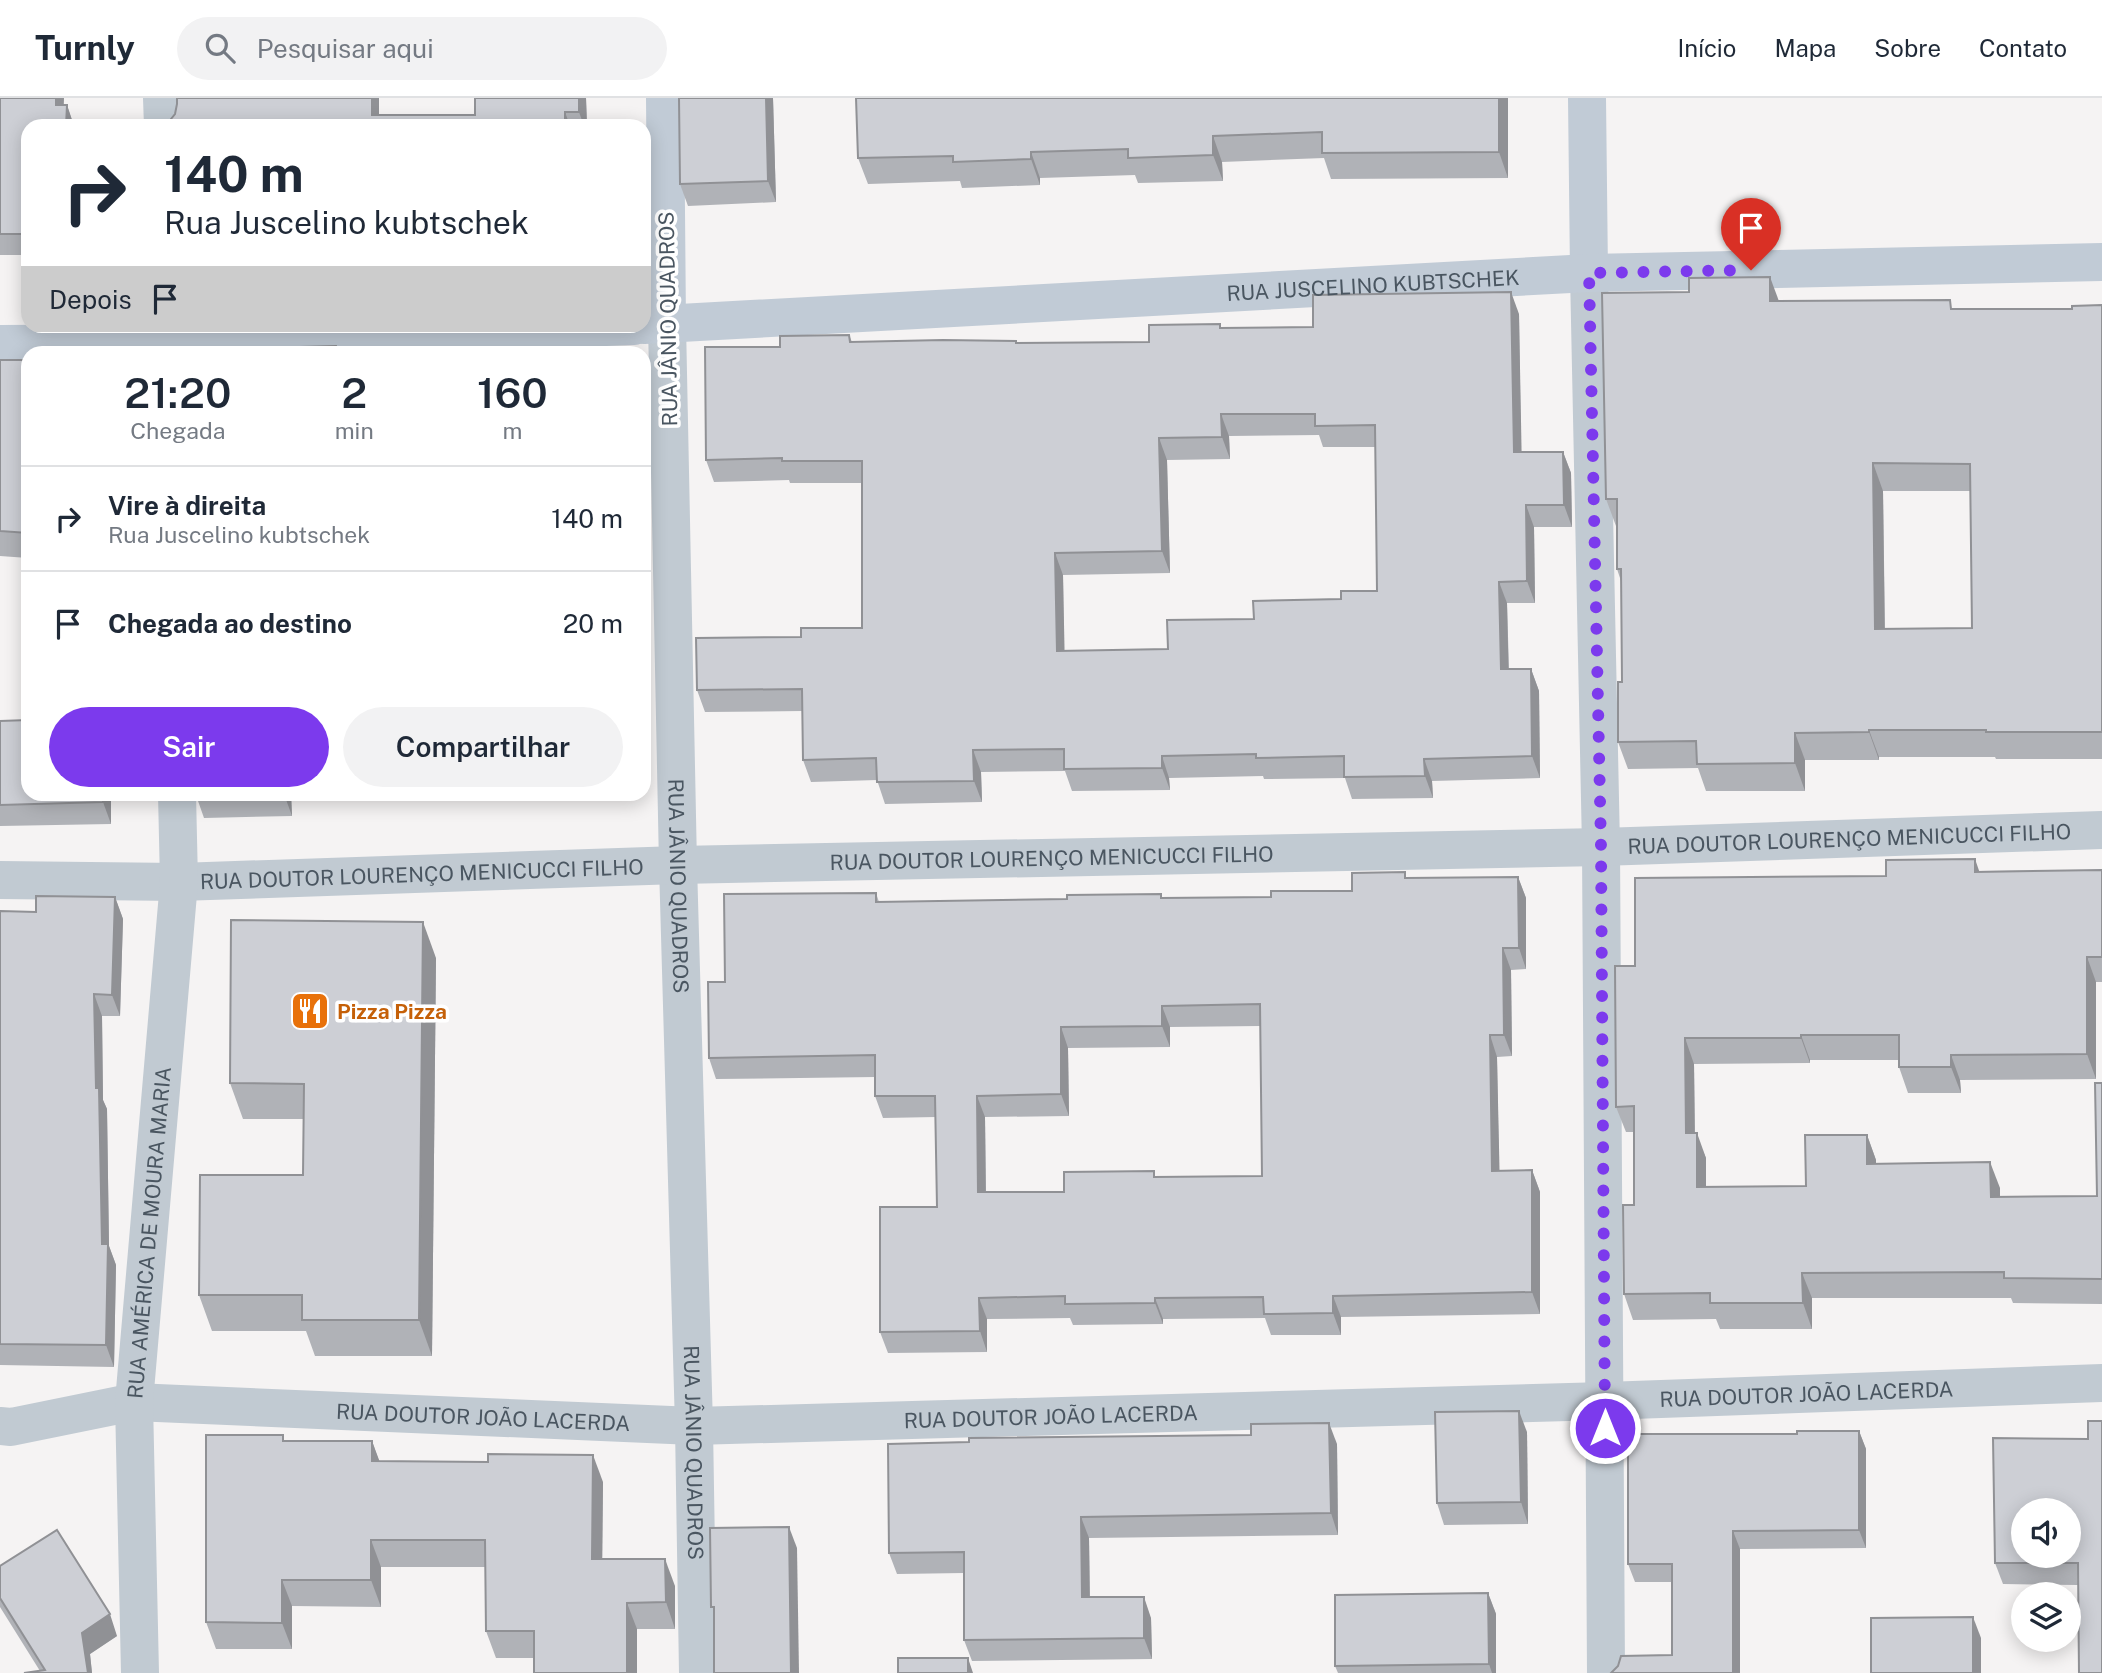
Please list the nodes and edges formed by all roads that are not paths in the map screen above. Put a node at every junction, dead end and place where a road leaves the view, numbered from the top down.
1 (162, 98) edge
2 (665, 98) edge
3 (1587, 98) edge
4 (163, 119) edge
5 (2102, 262) edge
6 (1589, 273) junction
7 (651, 285) edge
8 (651, 325) edge
9 (408, 333) edge
10 (167, 341) edge
11 (0, 344) edge
12 (651, 379) edge
13 (177, 801) edge
14 (2102, 830) edge
15 (1601, 847) junction
16 (678, 865) junction
17 (0, 880) edge
18 (179, 882) junction
19 (2102, 1383) edge
20 (1605, 1401) junction
21 (134, 1402) junction
22 (694, 1426) junction
23 (4, 1431) edge
24 (139, 1673) edge
25 (698, 1673) edge
26 (1606, 1673) edge

1 - 4 street
2 - 7 main road, RUA JÂNIO QUADROS
3 - 6 main road
5 - 6 main road, RUA JUSCELINO KUBTSCHEK
6 - 8 main road, RUA JUSCELINO KUBTSCHEK
6 - 15 street
9 - 10 main road, RUA JUSCELINO KUBTSCHEK
10 - 11 main road, RUA JUSCELINO KUBTSCHEK
12 - 16 street, RUA JÂNIO QUADROS
13 - 18 street, RUA AMÉRICA DE MOURA MARIA
14 - 15 street, RUA DOUTOR LOURENÇO MENICUCCI FILHO
15 - 16 street, RUA DOUTOR LOURENÇO MENICUCCI FILHO
15 - 20 street
16 - 18 street, RUA DOUTOR LOURENÇO MENICUCCI FILHO
16 - 22 street, RUA JÂNIO QUADROS
17 - 18 street, RUA DOUTOR LOURENÇO MENICUCCI FILHO
18 - 21 street, RUA AMÉRICA DE MOURA MARIA
19 - 20 street, RUA DOUTOR JOÃO LACERDA
20 - 22 street, RUA DOUTOR JOÃO LACERDA
20 - 26 street
21 - 22 street, RUA DOUTOR JOÃO LACERDA
21 - 23 street, RUA DOUTOR JOÃO LACERDA
21 - 24 street, RUA AMÉRICA DE MOURA MARIA
22 - 25 street, RUA JÂNIO QUADROS

